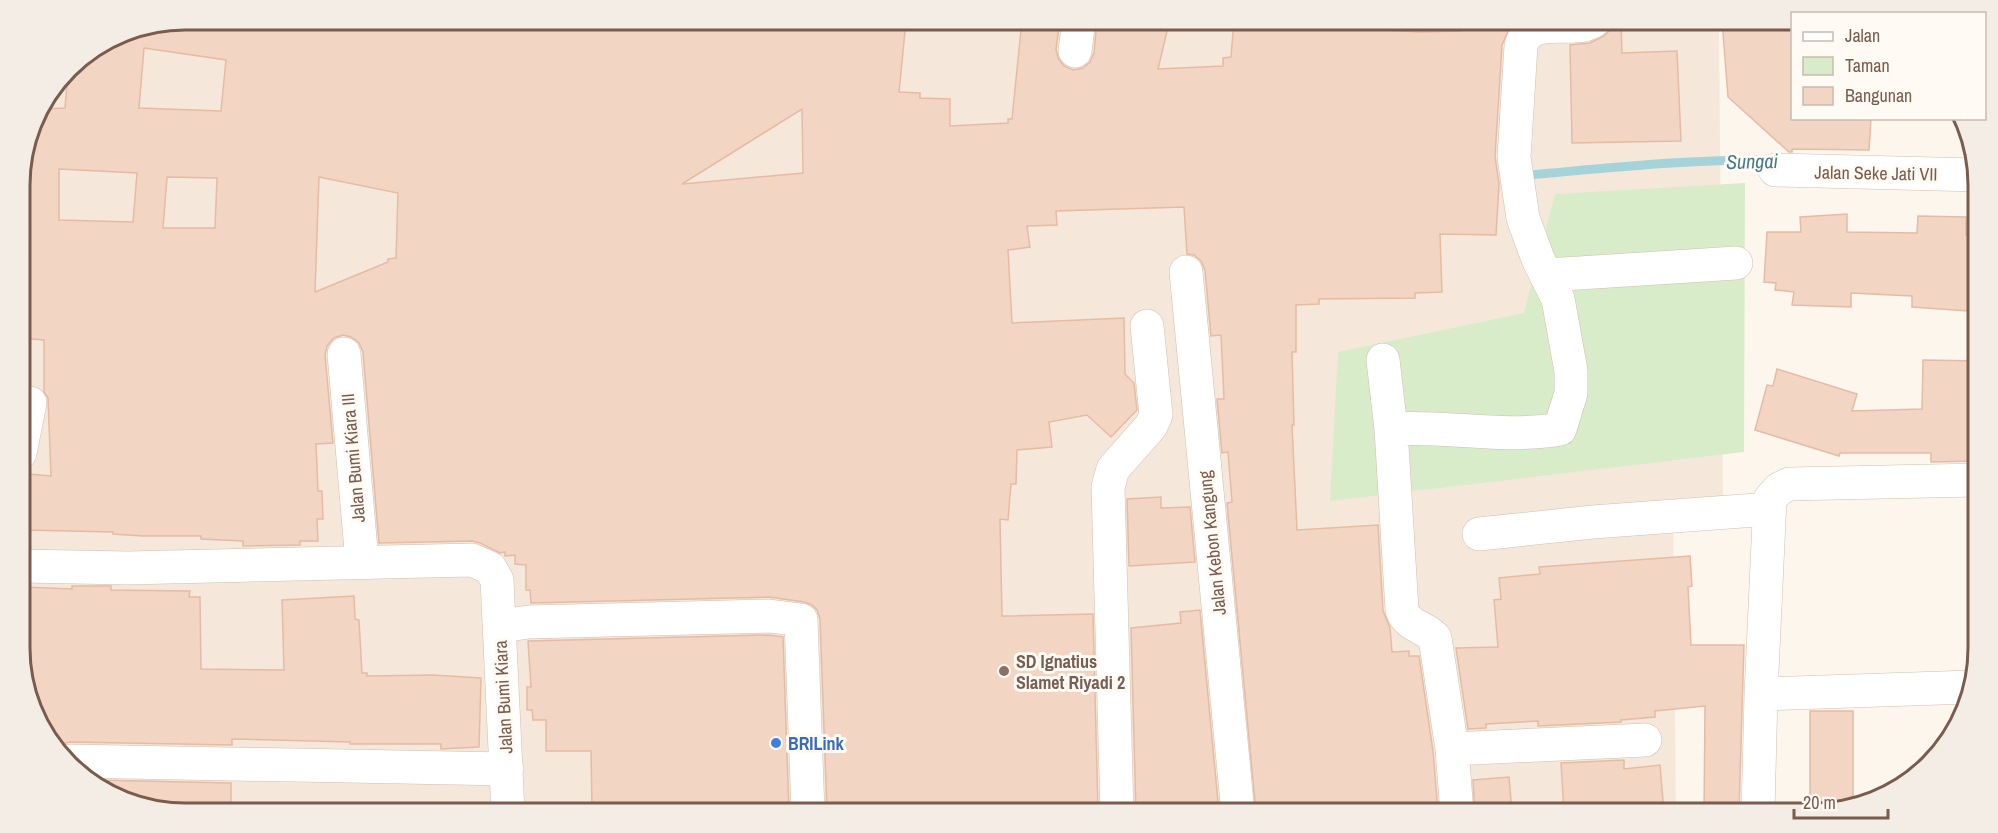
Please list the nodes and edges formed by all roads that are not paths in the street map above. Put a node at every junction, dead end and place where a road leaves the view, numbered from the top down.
1 (1078, 30) edge
2 (1535, 30) edge
3 (1074, 51) dead end
4 (1775, 170) dead end
5 (1968, 175) edge
6 (1736, 263) dead end
7 (1186, 272) dead end
8 (1547, 275) junction
9 (1147, 326) dead end
10 (344, 354) dead end
11 (1383, 360) dead end
12 (1391, 429) junction
13 (1968, 480) edge
14 (1770, 509) junction
15 (1479, 534) dead end
16 (362, 562) junction
17 (30, 566) edge
18 (500, 626) junction
19 (1963, 687) edge
20 (1761, 694) junction
21 (1645, 740) dead end
22 (1452, 749) junction
23 (79, 761) edge
24 (507, 769) junction
25 (508, 803) edge
26 (808, 803) edge
27 (1117, 803) edge
28 (1237, 803) edge
29 (1456, 803) edge
30 (1758, 803) edge

1 - 3 street
2 - 8 street
4 - 5 street, Jalan Seke Jati VII
6 - 8 street
7 - 28 street, Jalan Kebon Kangung
8 - 12 street
9 - 27 street
10 - 16 street, Jalan Bumi Kiara III
11 - 12 street
12 - 22 street
13 - 14 street
14 - 15 street
14 - 20 street
16 - 17 street
16 - 18 street, Jalan Bumi Kiara
18 - 24 street, Jalan Bumi Kiara
18 - 26 street
19 - 20 street
20 - 30 street
21 - 22 street
22 - 29 street
23 - 24 street
24 - 25 street, Jalan Bumi Kiara

